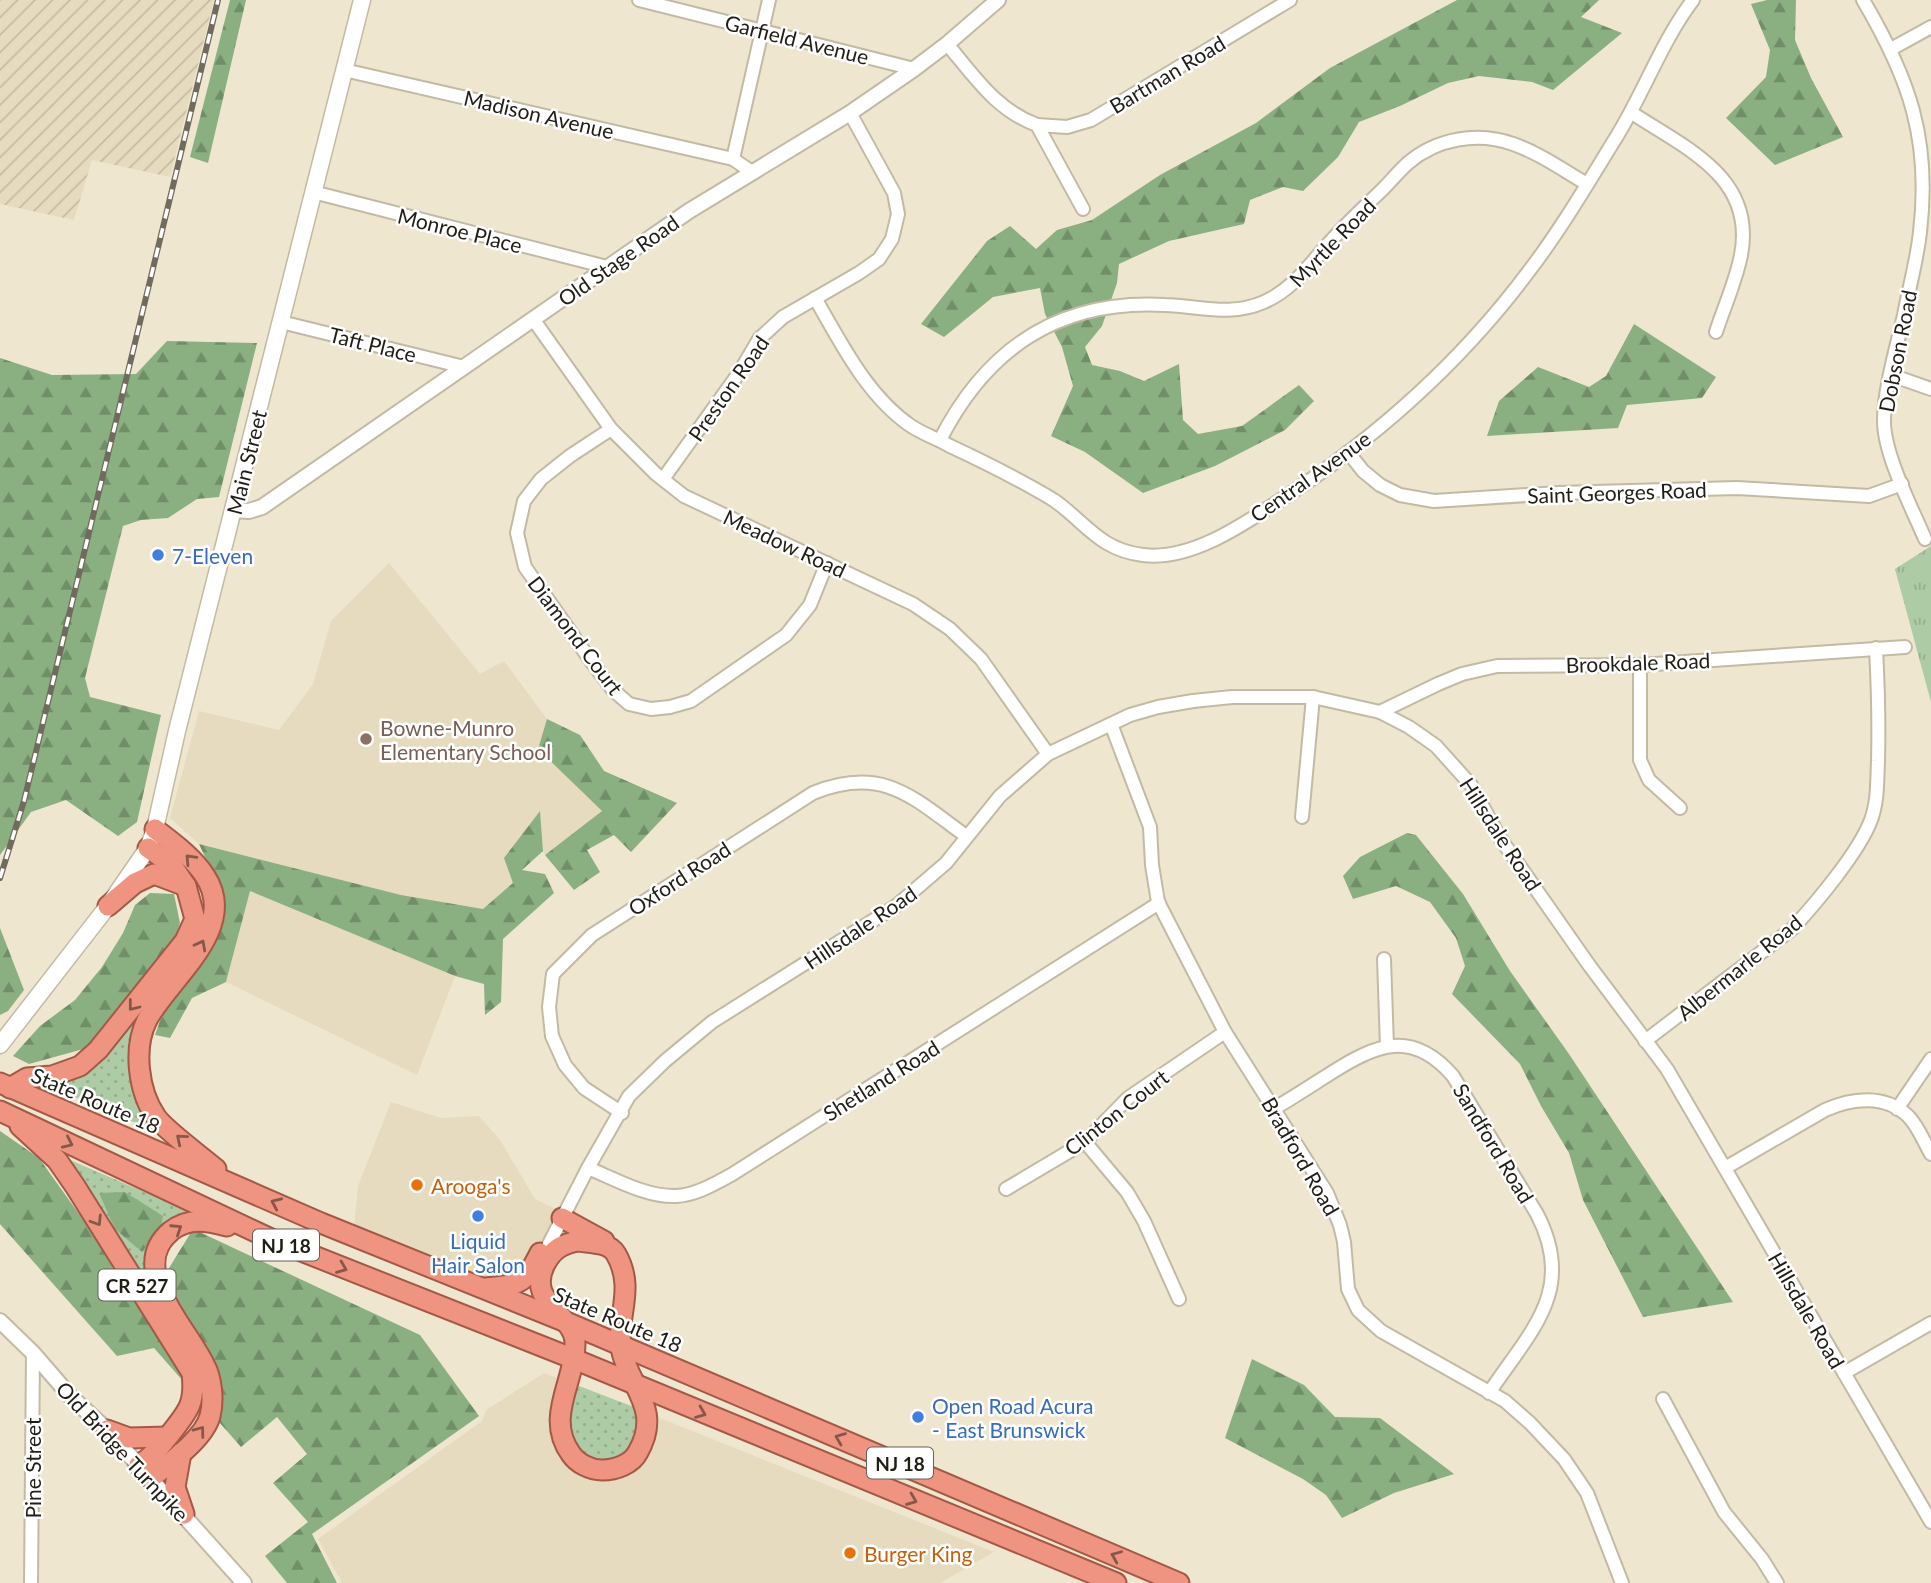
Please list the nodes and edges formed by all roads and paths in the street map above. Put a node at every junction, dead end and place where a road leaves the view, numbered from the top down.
1 (362, 0) edge
2 (639, 0) edge
3 (769, 0) edge
4 (998, 0) edge
5 (1290, 0) edge
6 (1693, 0) edge
7 (1863, 0) edge
8 (1931, 27) edge
9 (762, 30) junction
10 (947, 44) junction
11 (1891, 49) junction
12 (914, 69) junction
13 (344, 70) junction
14 (850, 113) junction
15 (1632, 113) junction
16 (1037, 125) junction
17 (733, 159) junction
18 (752, 172) junction
19 (1587, 184) junction
20 (1927, 190) edge
21 (313, 192) junction
22 (1083, 209) dead end
23 (607, 267) junction
24 (815, 298) junction
25 (533, 319) junction
26 (281, 322) junction
27 (1716, 332) dead end
28 (464, 367) junction
29 (1891, 374) junction
30 (1931, 389) edge
31 (611, 429) junction
32 (940, 440) junction
33 (1348, 452) junction
34 (663, 479) junction
35 (1902, 484) junction
36 (234, 510) junction
37 (1925, 539) dead end
38 (827, 563) junction
39 (1905, 647) dead end
40 (1876, 648) junction
41 (1640, 665) junction
42 (1313, 697) junction
43 (1380, 712) junction
44 (1111, 724) junction
45 (1048, 754) junction
46 (1680, 808) dead end
47 (1302, 817) dead end
48 (155, 830) junction
49 (966, 836) junction
50 (148, 848) junction
51 (187, 886) junction
52 (1159, 904) junction
53 (108, 906) junction
54 (1384, 959) dead end
55 (1225, 1032) junction
56 (1645, 1041) junction
57 (0, 1045) edge
58 (1387, 1046) junction
59 (1931, 1059) edge
60 (4, 1085) edge
61 (1275, 1108) junction
62 (1897, 1109) junction
63 (3, 1112) edge
64 (622, 1113) junction
65 (1085, 1142) junction
66 (1931, 1154) edge
67 (588, 1168) junction
68 (1725, 1168) junction
69 (233, 1183) junction
70 (1006, 1189) dead end
71 (562, 1218) junction
72 (271, 1239) junction
73 (609, 1246) junction
74 (550, 1248) junction
75 (485, 1288) junction
76 (1179, 1299) dead end
77 (0, 1321) edge
78 (566, 1322) junction
79 (1931, 1323) edge
80 (620, 1345) junction
81 (33, 1353) junction
82 (574, 1359) junction
83 (1844, 1373) junction
84 (638, 1387) junction
85 (1489, 1393) junction
86 (1663, 1399) dead end
87 (107, 1430) junction
88 (167, 1437) junction
89 (181, 1453) junction
90 (145, 1472) junction
91 (184, 1514) junction
92 (1931, 1522) edge
93 (1082, 1577) edge
94 (240, 1582) edge
95 (31, 1583) edge
96 (1116, 1583) edge
97 (1179, 1583) edge
98 (1622, 1583) edge
99 (1777, 1583) edge

1 - 13 main road, Main Street
2 - 9 street, Garfield Avenue
3 - 9 street
4 - 10 street, Old Stage Road
5 - 16 street, Bartman Road
6 - 15 street, Central Avenue
7 - 11 street, Dobson Road
8 - 11 street
9 - 12 street, Garfield Avenue
9 - 17 street
10 - 12 street, Old Stage Road
10 - 16 street
11 - 20 street, Dobson Road
12 - 14 street, Old Stage Road
13 - 17 street, Madison Avenue
13 - 21 main road, Main Street
14 - 18 street, Old Stage Road
14 - 24 street, Preston Road
15 - 19 street, Central Avenue
15 - 27 street
16 - 22 street
17 - 18 street
18 - 23 street, Old Stage Road
19 - 32 street, Myrtle Road
19 - 33 street, Central Avenue
20 - 29 street, Dobson Road
21 - 23 street, Monroe Place
21 - 26 main road, Main Street
23 - 25 street, Old Stage Road
24 - 32 street, Central Avenue
24 - 34 street, Preston Road
25 - 28 street, Old Stage Road
25 - 31 street, Meadow Road
26 - 28 street, Taft Place
26 - 36 main road, Main Street
28 - 36 street, Old Stage Road
29 - 30 street
29 - 35 street, Dobson Road
31 - 34 street, Meadow Road
31 - 38 street, Diamond Court
32 - 33 street, Central Avenue
33 - 35 street, Saint Georges Road
34 - 38 street, Meadow Road
35 - 37 street, Dobson Road
36 - 48 main road, Main Street
38 - 45 street, Meadow Road
39 - 40 street, Brookdale Road
40 - 41 street, Brookdale Road
40 - 56 street, Albermarle Road
41 - 43 street, Brookdale Road
41 - 46 street
42 - 43 street, Hillsdale Road
42 - 44 street, Hillsdale Road
42 - 47 street
43 - 56 street, Hillsdale Road
44 - 45 street, Hillsdale Road
44 - 52 street, Bradford Road
45 - 49 street, Hillsdale Road
48 - 50 main road, Main Street
69 -> 48 highway
49 - 64 street, Hillsdale Road
49 - 64 street, Oxford Road
50 - 51 highway
50 - 53 main road, Main Street
51 - 53 highway
51 -> 60 highway
52 - 55 street, Bradford Road
52 - 67 street, Shetland Road
53 - 57 main road, Main Street
54 - 58 street
55 - 61 street, Bradford Road
55 - 65 street, Clinton Court
56 - 68 street, Hillsdale Road
58 - 61 street, Sandford Road
58 - 85 street, Sandford Road
59 - 62 street
60 - 69 highway, State Route 18 / NJ 18
61 - 85 street, Bradford Road
62 - 66 street
62 - 68 street
63 -> 72 highway, NJ 18
63 -> 88 highway, CR 527
64 - 67 street, Hillsdale Road
65 - 70 street, Clinton Court
65 - 76 street
67 - 71 street, Hillsdale Road
68 - 83 street, Hillsdale Road
75 -> 69 highway, State Route 18 / NJ 18
71 - 73 highway
71 - 74 street, Hillsdale Road
72 -> 82 highway, NJ 18
89 -> 72 highway
73 - 74 highway
73 - 80 highway
74 - 75 highway
74 - 78 highway
75 - 78 highway, State Route 18 / NJ 18
77 - 81 street, Old Bridge Turnpike
78 - 80 highway, State Route 18 / NJ 18
78 - 82 highway
79 - 83 street
80 - 84 highway
97 -> 80 highway, State Route 18 / NJ 18
81 - 87 street, Old Bridge Turnpike
81 - 95 street, Pine Street
82 - 84 highway, NJ 18
82 - 84 highway
83 - 92 street, Hillsdale Road
84 -> 93 highway, NJ 18
85 - 98 street, Bradford Road
86 - 99 street
87 - 88 highway
87 - 90 street, Old Bridge Turnpike
88 - 90 highway, CR 527
89 - 90 highway
89 - 91 highway
90 - 91 street, Old Bridge Turnpike
91 - 94 street, Old Bridge Turnpike
93 - 96 highway, NJ 18

